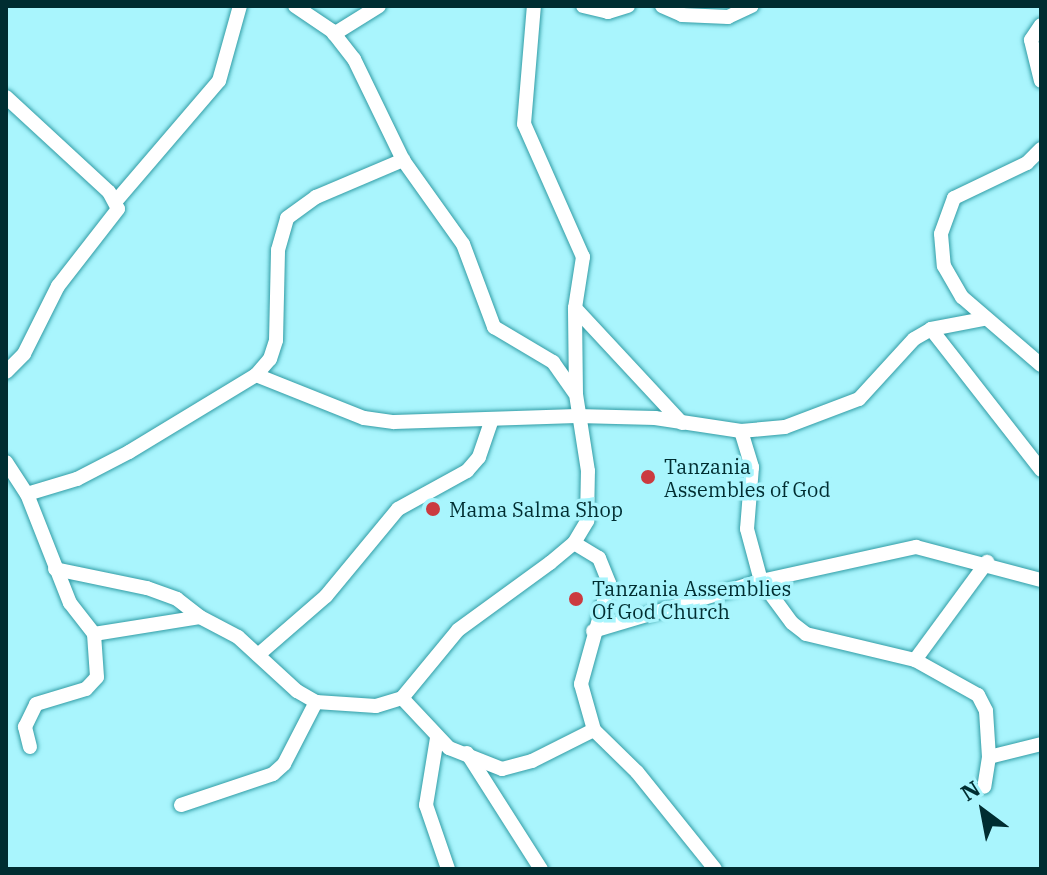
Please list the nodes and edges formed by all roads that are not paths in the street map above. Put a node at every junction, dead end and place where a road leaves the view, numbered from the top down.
1 (240, 6) edge
2 (295, 6) edge
3 (379, 6) edge
4 (534, 6) edge
5 (583, 6) edge
6 (628, 6) edge
7 (662, 6) edge
8 (752, 6) edge
9 (1041, 25) edge
10 (334, 34) junction
11 (1041, 81) edge
12 (6, 97) edge
13 (1041, 149) edge
14 (403, 160) junction
15 (116, 201) junction
16 (575, 308) junction
17 (984, 319) junction
18 (931, 329) junction
19 (1041, 365) edge
20 (6, 372) edge
21 (256, 375) junction
22 (576, 394) junction
23 (577, 416) junction
24 (492, 419) junction
25 (682, 423) junction
26 (741, 431) junction
27 (6, 462) edge
28 (1041, 470) edge
29 (27, 494) junction
30 (574, 543) junction
31 (987, 562) junction
32 (55, 569) junction
33 (1041, 580) edge
34 (761, 581) junction
35 (200, 617) junction
36 (593, 631) junction
37 (94, 634) junction
38 (258, 655) junction
39 (915, 660) junction
40 (402, 698) junction
41 (316, 702) junction
42 (594, 730) junction
43 (437, 738) junction
44 (1041, 744) edge
45 (30, 747) dead end
46 (467, 753) junction
47 (989, 757) junction
48 (984, 787) dead end
49 (181, 805) dead end
50 (448, 869) edge
51 (541, 869) edge
52 (715, 869) edge

1 - 15 street
2 - 10 street
3 - 10 street
4 - 16 street
5 - 6 street
7 - 8 street
9 - 11 street
10 - 14 street
12 - 15 street
13 - 17 street
14 - 21 street
14 - 22 street
15 - 20 street
16 - 22 street
16 - 25 street
17 - 18 street
17 - 19 street
18 - 26 street
18 - 28 street
21 - 24 street
21 - 29 street
22 - 23 street
23 - 24 street
23 - 25 street
23 - 30 street
24 - 38 street
25 - 26 street
26 - 34 street
27 - 29 street
29 - 32 street
30 - 36 street
30 - 40 street
31 - 33 street
31 - 34 street
31 - 39 street
32 - 35 street
32 - 37 street
34 - 36 street
34 - 39 street
35 - 37 street
35 - 38 street
36 - 42 street
37 - 45 street
38 - 41 street
39 - 47 street
40 - 41 street
40 - 43 street
41 - 49 street
42 - 46 street
42 - 52 street
43 - 46 street
43 - 50 street
44 - 47 street
46 - 51 street
47 - 48 street

